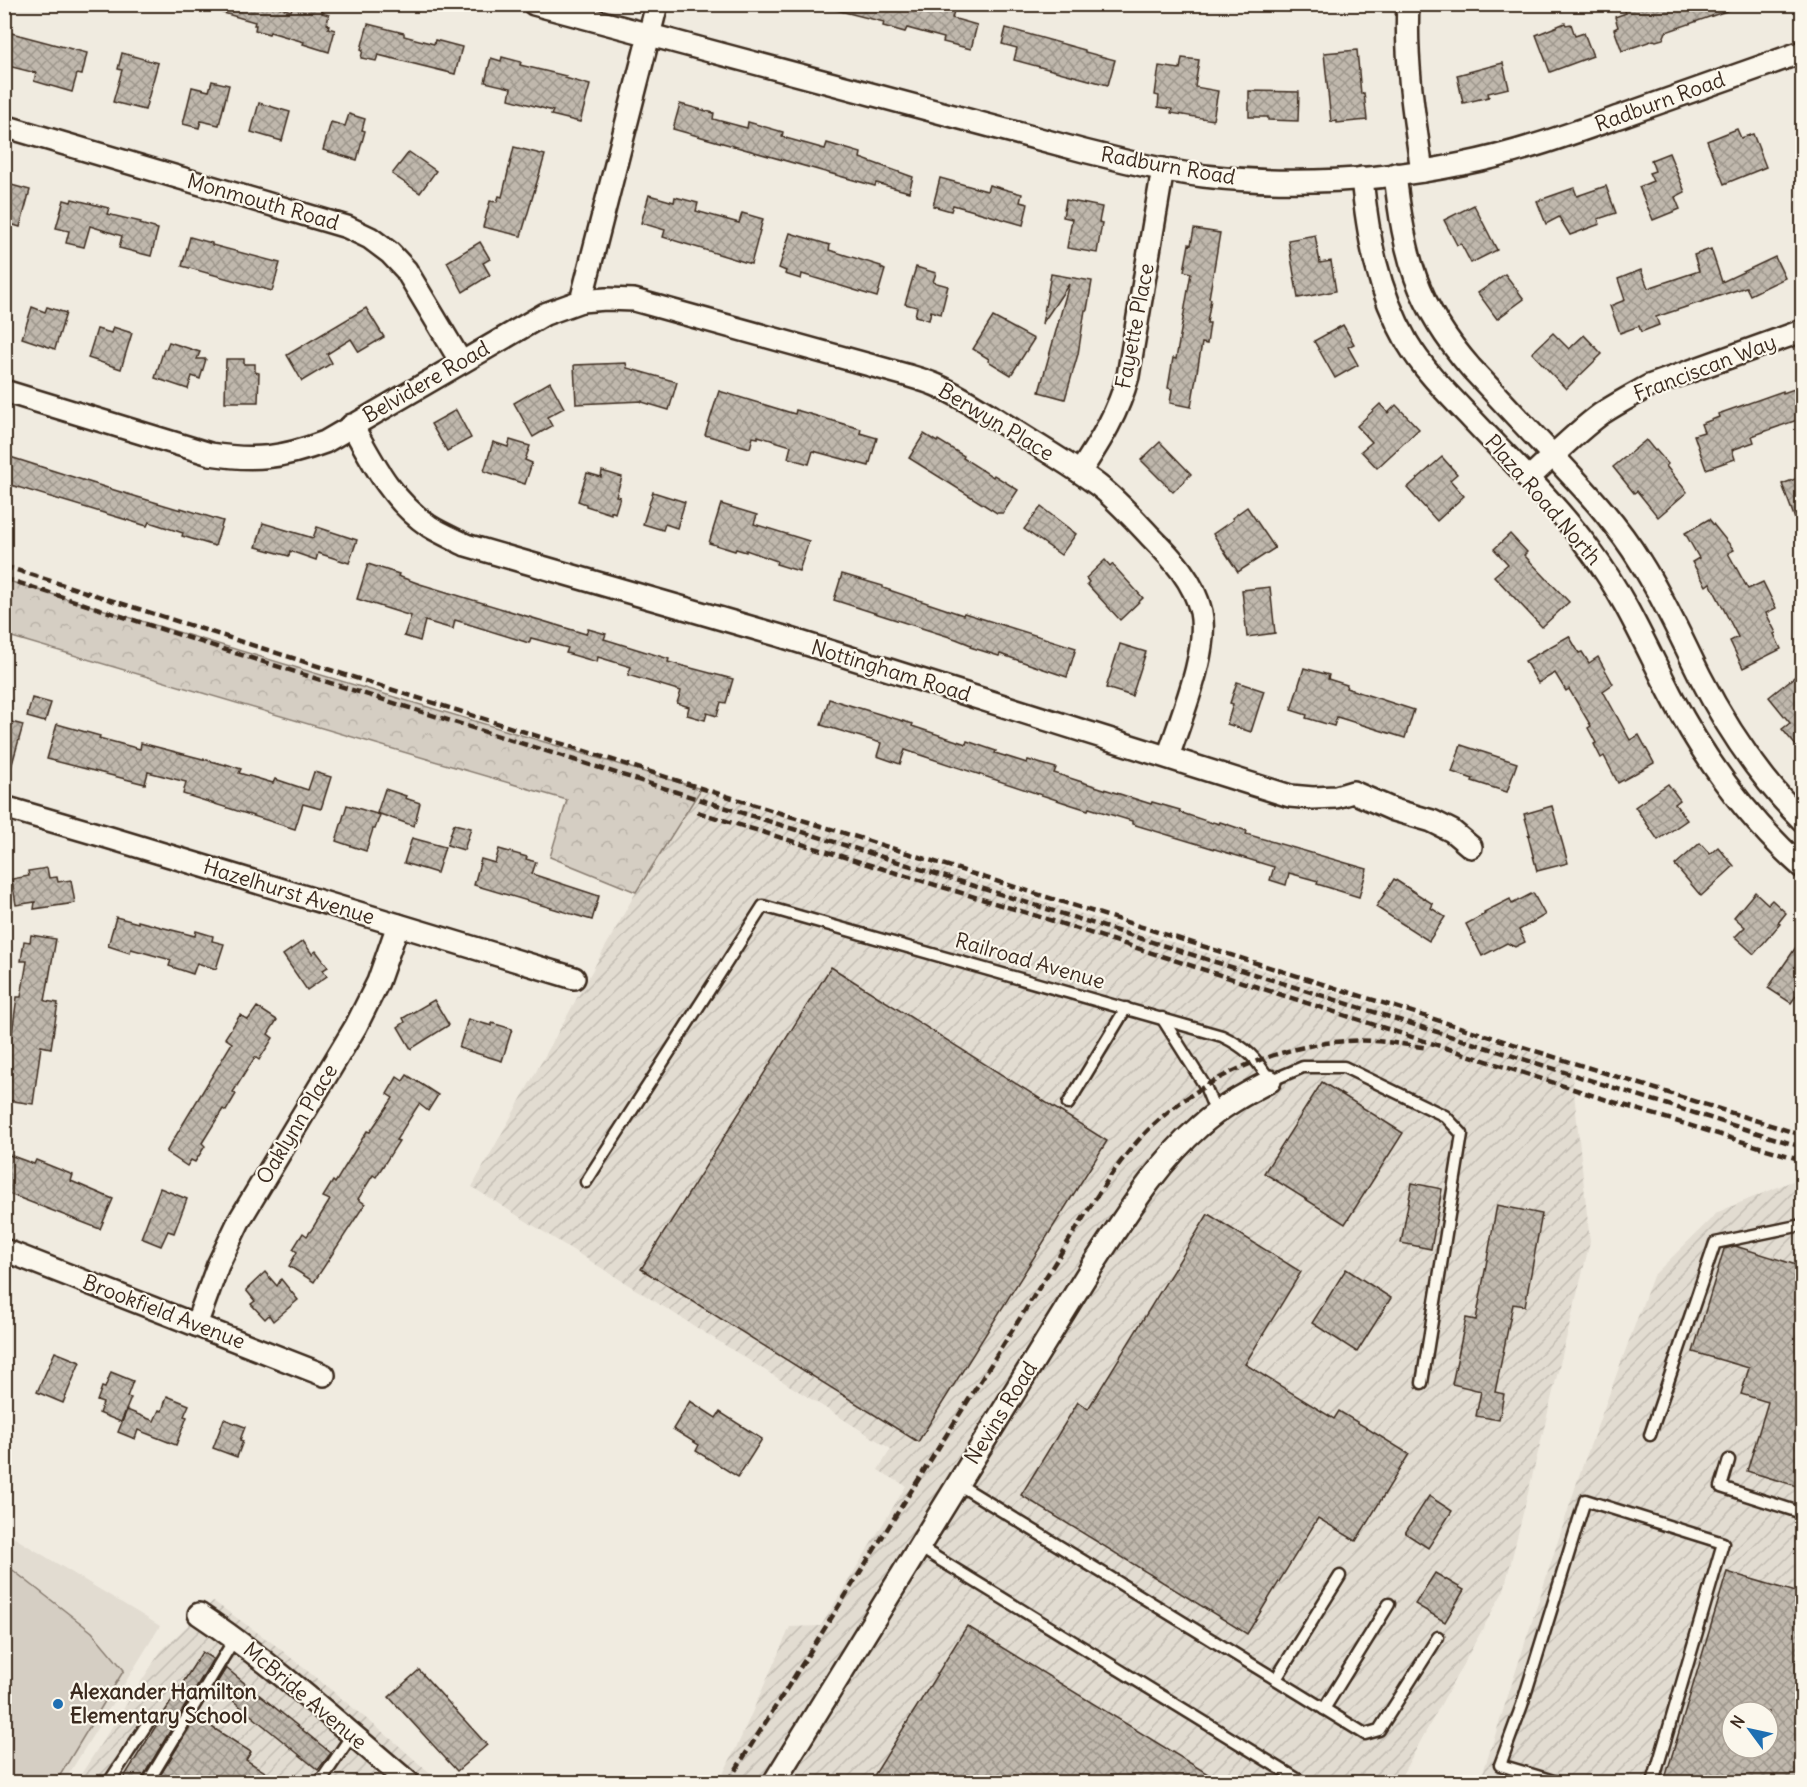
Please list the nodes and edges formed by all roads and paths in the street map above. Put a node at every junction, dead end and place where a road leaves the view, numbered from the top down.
1 (534, 4) edge
2 (657, 4) edge
3 (1408, 4) edge
4 (648, 35) junction
5 (1803, 52) edge
6 (4, 126) edge
7 (1163, 169) junction
8 (1422, 171) junction
9 (1395, 174) junction
10 (1362, 178) junction
11 (581, 301) junction
12 (1803, 331) edge
13 (461, 362) junction
14 (4, 391) edge
15 (352, 425) junction
16 (1553, 456) junction
17 (1080, 472) junction
18 (1528, 480) junction
19 (1168, 757) junction
20 (4, 807) edge
21 (1803, 820) edge
22 (1471, 847) dead end
23 (1803, 867) edge
24 (398, 925) junction
25 (574, 978) dead end
26 (1126, 1008) junction
27 (1162, 1018) junction
28 (1270, 1081) junction
29 (1068, 1104) dead end
30 (1216, 1113) junction
31 (586, 1182) dead end
32 (1803, 1225) edge
33 (4, 1250) edge
34 (196, 1325) junction
35 (324, 1374) dead end
36 (1422, 1383) dead end
37 (1650, 1435) dead end
38 (1729, 1460) dead end
39 (958, 1484) junction
40 (1803, 1513) edge
41 (919, 1547) junction
42 (1340, 1576) dead end
43 (1389, 1604) dead end
44 (199, 1614) dead end
45 (1438, 1637) dead end
46 (235, 1638) junction
47 (1276, 1679) junction
48 (1324, 1709) junction
49 (149, 1721) dead end
50 (352, 1735) junction
51 (109, 1782) edge
52 (148, 1782) edge
53 (320, 1782) edge
54 (408, 1782) edge
55 (774, 1782) edge
56 (1302, 1782) edge
57 (1557, 1782) edge
58 (1653, 1782) edge

1 - 4 street, Radburn Road
2 - 4 street
3 - 8 street
4 - 7 street, Radburn Road
4 - 11 street
5 - 8 street, Radburn Road
6 - 13 street, Monmouth Road
7 - 10 street, Radburn Road
7 - 17 street, Fayette Place
8 - 9 street, Radburn Road
9 - 10 street, Radburn Road
9 - 16 street, Plaza Road North
10 - 18 street, Plaza Road North
11 - 13 street, Belvidere Road
11 - 17 street, Berwyn Place
12 - 16 street, Franciscan Way
13 - 15 street, Belvidere Road
14 - 15 street, Belvidere Road
15 - 19 street, Nottingham Road
16 - 18 street, Franciscan Way
16 - 21 street, Plaza Road North
17 - 19 street, Berwyn Place
18 - 23 street, Plaza Road North
19 - 22 street, Nottingham Road
20 - 24 street, Hazelhurst Avenue
24 - 25 street, Hazelhurst Avenue
24 - 34 street, Oaklynn Place
26 - 27 lane, Railroad Avenue
26 - 29 lane
26 - 31 lane, Railroad Avenue
27 - 28 lane, Railroad Avenue
27 - 30 lane
28 - 30 street, Nevins Road
28 - 36 lane
30 - 39 street, Nevins Road
32 - 37 lane
33 - 34 street, Brookfield Avenue
34 - 35 street, Brookfield Avenue
38 - 40 lane
39 - 41 street, Nevins Road
39 - 47 lane
41 - 55 street, Nevins Road
41 - 56 lane
42 - 47 lane
43 - 48 lane
44 - 46 street, McBride Avenue
45 - 48 lane
46 - 50 street, McBride Avenue
46 - 52 lane
47 - 48 lane
49 - 51 lane
50 - 53 lane
50 - 54 street, McBride Avenue
57 - 58 lane

